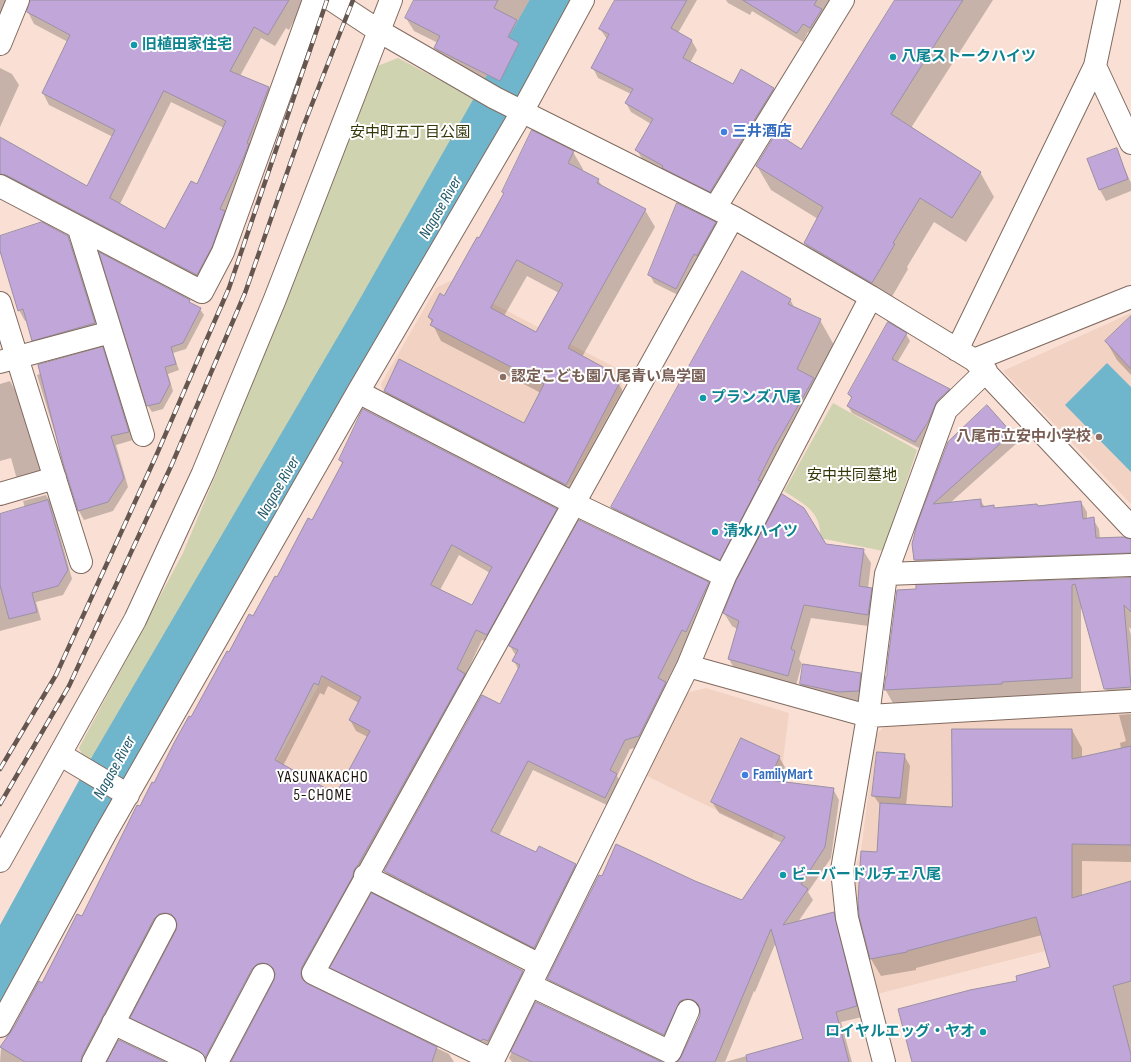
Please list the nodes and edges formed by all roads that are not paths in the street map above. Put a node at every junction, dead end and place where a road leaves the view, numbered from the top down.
1 (18, 0) edge
2 (314, 0) edge
3 (332, 0) edge
4 (391, 0) edge
5 (583, 0) edge
6 (843, 0) edge
7 (1109, 0) edge
8 (380, 31) junction
9 (0, 44) edge
10 (1095, 66) junction
11 (510, 105) junction
12 (1131, 143) edge
13 (0, 186) edge
14 (724, 213) junction
15 (79, 229) junction
16 (871, 297) junction
17 (1131, 297) edge
18 (0, 302) edge
19 (111, 332) junction
20 (9, 360) edge
21 (972, 360) junction
22 (358, 392) junction
23 (143, 435) dead end
24 (55, 478) junction
25 (0, 494) edge
26 (573, 503) junction
27 (1131, 527) edge
28 (81, 562) dead end
29 (1131, 565) edge
30 (886, 574) junction
31 (726, 576) junction
32 (688, 666) junction
33 (1131, 701) edge
34 (868, 716) junction
35 (61, 755) junction
36 (124, 793) junction
37 (0, 861) edge
38 (365, 876) junction
39 (165, 925) dead end
40 (540, 965) junction
41 (263, 975) dead end
42 (530, 985) junction
43 (688, 1011) dead end
44 (113, 1023) junction
45 (0, 1026) edge
46 (492, 1061) edge
47 (92, 1062) edge
48 (194, 1062) edge
49 (217, 1062) edge
50 (884, 1062) edge

1 - 9 street
2 - 15 street
3 - 8 street
4 - 8 street
5 - 11 street
6 - 14 street
7 - 10 street
8 - 11 street
8 - 35 street
10 - 12 street
10 - 21 street
11 - 14 street
11 - 22 street
13 - 15 street
14 - 16 street
14 - 26 street
15 - 19 street
16 - 21 street
16 - 31 street
17 - 21 street
18 - 20 street
19 - 20 street
19 - 23 street
20 - 24 street
21 - 27 street
21 - 30 street
22 - 26 street
22 - 36 street
24 - 25 street
24 - 28 street
26 - 31 street
26 - 38 street
29 - 30 street
30 - 34 street
31 - 32 street
32 - 34 street
32 - 40 street
33 - 34 street
34 - 50 street
35 - 36 street
35 - 37 street
36 - 45 street
38 - 40 street
38 - 46 street
39 - 44 street
40 - 42 street
41 - 49 street
42 - 43 street
42 - 46 street
44 - 47 street
44 - 48 street

